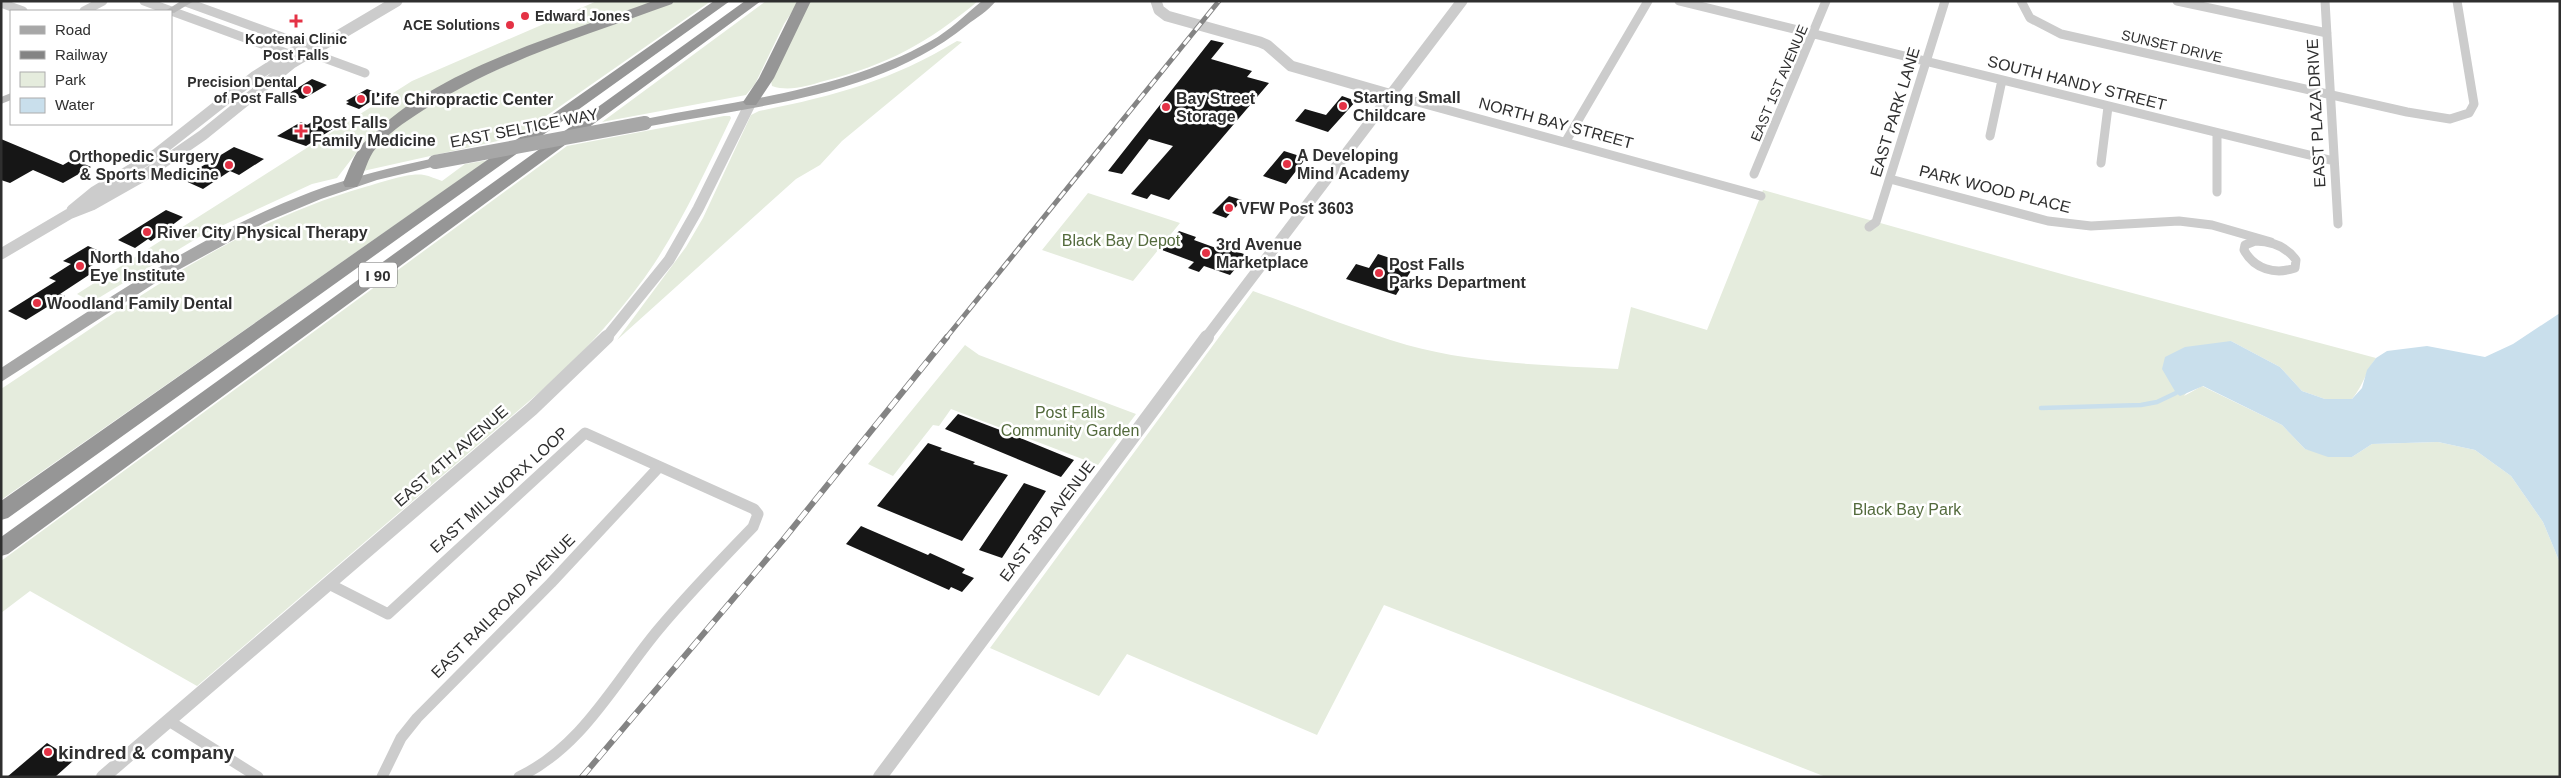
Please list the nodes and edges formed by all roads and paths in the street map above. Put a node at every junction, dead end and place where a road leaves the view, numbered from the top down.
1 (103, 1) edge
2 (144, 1) edge
3 (381, 1) edge
4 (397, 1) edge
5 (667, 1) edge
6 (723, 1) edge
7 (754, 1) edge
8 (804, 1) edge
9 (990, 1) edge
10 (1156, 1) edge
11 (1462, 1) edge
12 (1648, 1) edge
13 (1679, 1) edge
14 (1826, 1) edge
15 (1945, 1) edge
16 (2021, 1) edge
17 (2177, 1) edge
18 (2325, 1) edge
19 (2456, 1) edge
20 (186, 2) edge
21 (1, 3) edge
22 (20, 10) edge
23 (86, 10) edge
24 (168, 10) edge
25 (172, 10) edge
26 (172, 11) edge
27 (1813, 33) junction
28 (2326, 33) junction
29 (306, 48) junction
30 (289, 54) junction
31 (1927, 60) junction
32 (365, 73) dead end
33 (2002, 80) junction
34 (2330, 94) junction
35 (1392, 95) junction
36 (751, 102) junction
37 (2108, 106) junction
38 (645, 123) joint
39 (2217, 133) junction
40 (1990, 136) dead end
41 (1566, 141) junction
42 (2334, 161) junction
43 (2101, 163) dead end
44 (1754, 174) dead end
45 (1890, 179) junction
46 (350, 182) junction
47 (2217, 192) dead end
48 (1761, 196) dead end
49 (69, 214) junction
50 (2338, 224) dead end
51 (2212, 225) junction
52 (1869, 227) dead end
53 (2271, 242) junction
54 (2244, 250) junction
55 (1, 254) edge
56 (1, 376) edge
57 (659, 467) junction
58 (1, 512) edge
59 (1, 548) edge
60 (329, 584) junction
61 (169, 721) junction
62 (103, 777) edge
63 (258, 777) edge
64 (382, 777) edge
65 (519, 777) edge
66 (880, 777) edge

1 - 23 street
2 - 24 street
3 - 29 street
4 - 29 street
5 - 46 highway
6 - 58 highway, I 90
7 - 59 highway, I 90
8 - 36 highway
9 - 36 main road, EAST SELTICE WAY
10 - 35 street, NORTH BAY STREET
11 - 35 street, EAST 3RD AVENUE
12 - 41 street
13 - 27 street, SOUTH HANDY STREET
14 - 27 street, EAST 1ST AVENUE
15 - 31 street, EAST PARK LANE
16 - 34 street, SUNSET DRIVE
17 - 28 street
18 - 28 street, EAST PLAZA DRIVE
19 - 34 street, SUNSET DRIVE
20 - 25 main road
20 - 29 street
21 - 22 street
26 - 30 street
27 - 31 street, SOUTH HANDY STREET
27 - 44 street, EAST 1ST AVENUE
28 - 34 street, EAST PLAZA DRIVE
29 - 30 street
29 - 32 street
29 - 49 street
30 - 49 street
31 - 33 street, SOUTH HANDY STREET
31 - 45 street, EAST PARK LANE
33 - 37 street, SOUTH HANDY STREET
33 - 40 street
34 - 42 street, EAST PLAZA DRIVE
35 - 41 street, NORTH BAY STREET
35 - 66 street, EAST 3RD AVENUE
36 - 38 main road, EAST SELTICE WAY
36 - 60 street, EAST 4TH AVENUE
37 - 39 street, SOUTH HANDY STREET
37 - 43 street
38 - 46 main road, EAST SELTICE WAY, bridge
39 - 42 street, SOUTH HANDY STREET
39 - 47 street
41 - 48 street, NORTH BAY STREET
42 - 50 street, EAST PLAZA DRIVE
45 - 51 street, PARK WOOD PLACE
45 - 52 street, EAST PARK LANE
46 - 56 main road, EAST SELTICE WAY
49 - 55 street
51 - 53 street, PARK WOOD PLACE
51 - 54 street, PARK WOOD PLACE
53 - 54 street
53 - 54 street, PARK WOOD PLACE
57 - 60 street, EAST MILLWORX LOOP
57 - 64 street, EAST RAILROAD AVENUE
57 - 65 street, EAST MILLWORX LOOP
60 - 61 street, EAST 4TH AVENUE
61 - 62 street, EAST 4TH AVENUE
61 - 63 street

